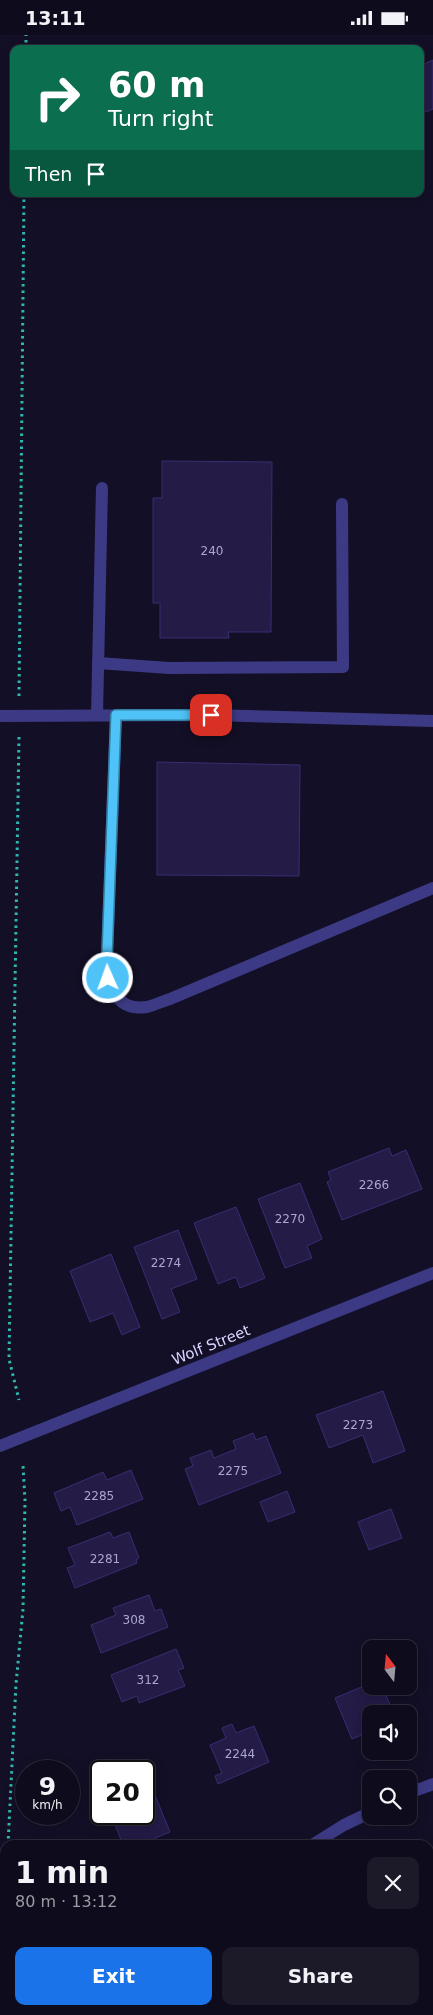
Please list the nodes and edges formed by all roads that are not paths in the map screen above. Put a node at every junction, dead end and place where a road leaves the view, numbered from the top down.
1 (102, 488) dead end
2 (342, 503) dead end
3 (98, 663) junction
4 (97, 715) junction
5 (116, 715) junction
6 (0, 716) edge
7 (433, 721) edge
8 (433, 888) edge
9 (433, 1273) edge
10 (0, 1446) edge
11 (433, 1784) edge
12 (417, 1790) edge
13 (362, 1816) edge
14 (321, 1840) edge

1 - 3 street
2 - 3 street
3 - 4 street
4 - 5 street
4 - 6 street
5 - 7 street
5 - 8 street
9 - 10 street, Wolf Street
11 - 12 street
13 - 14 street

